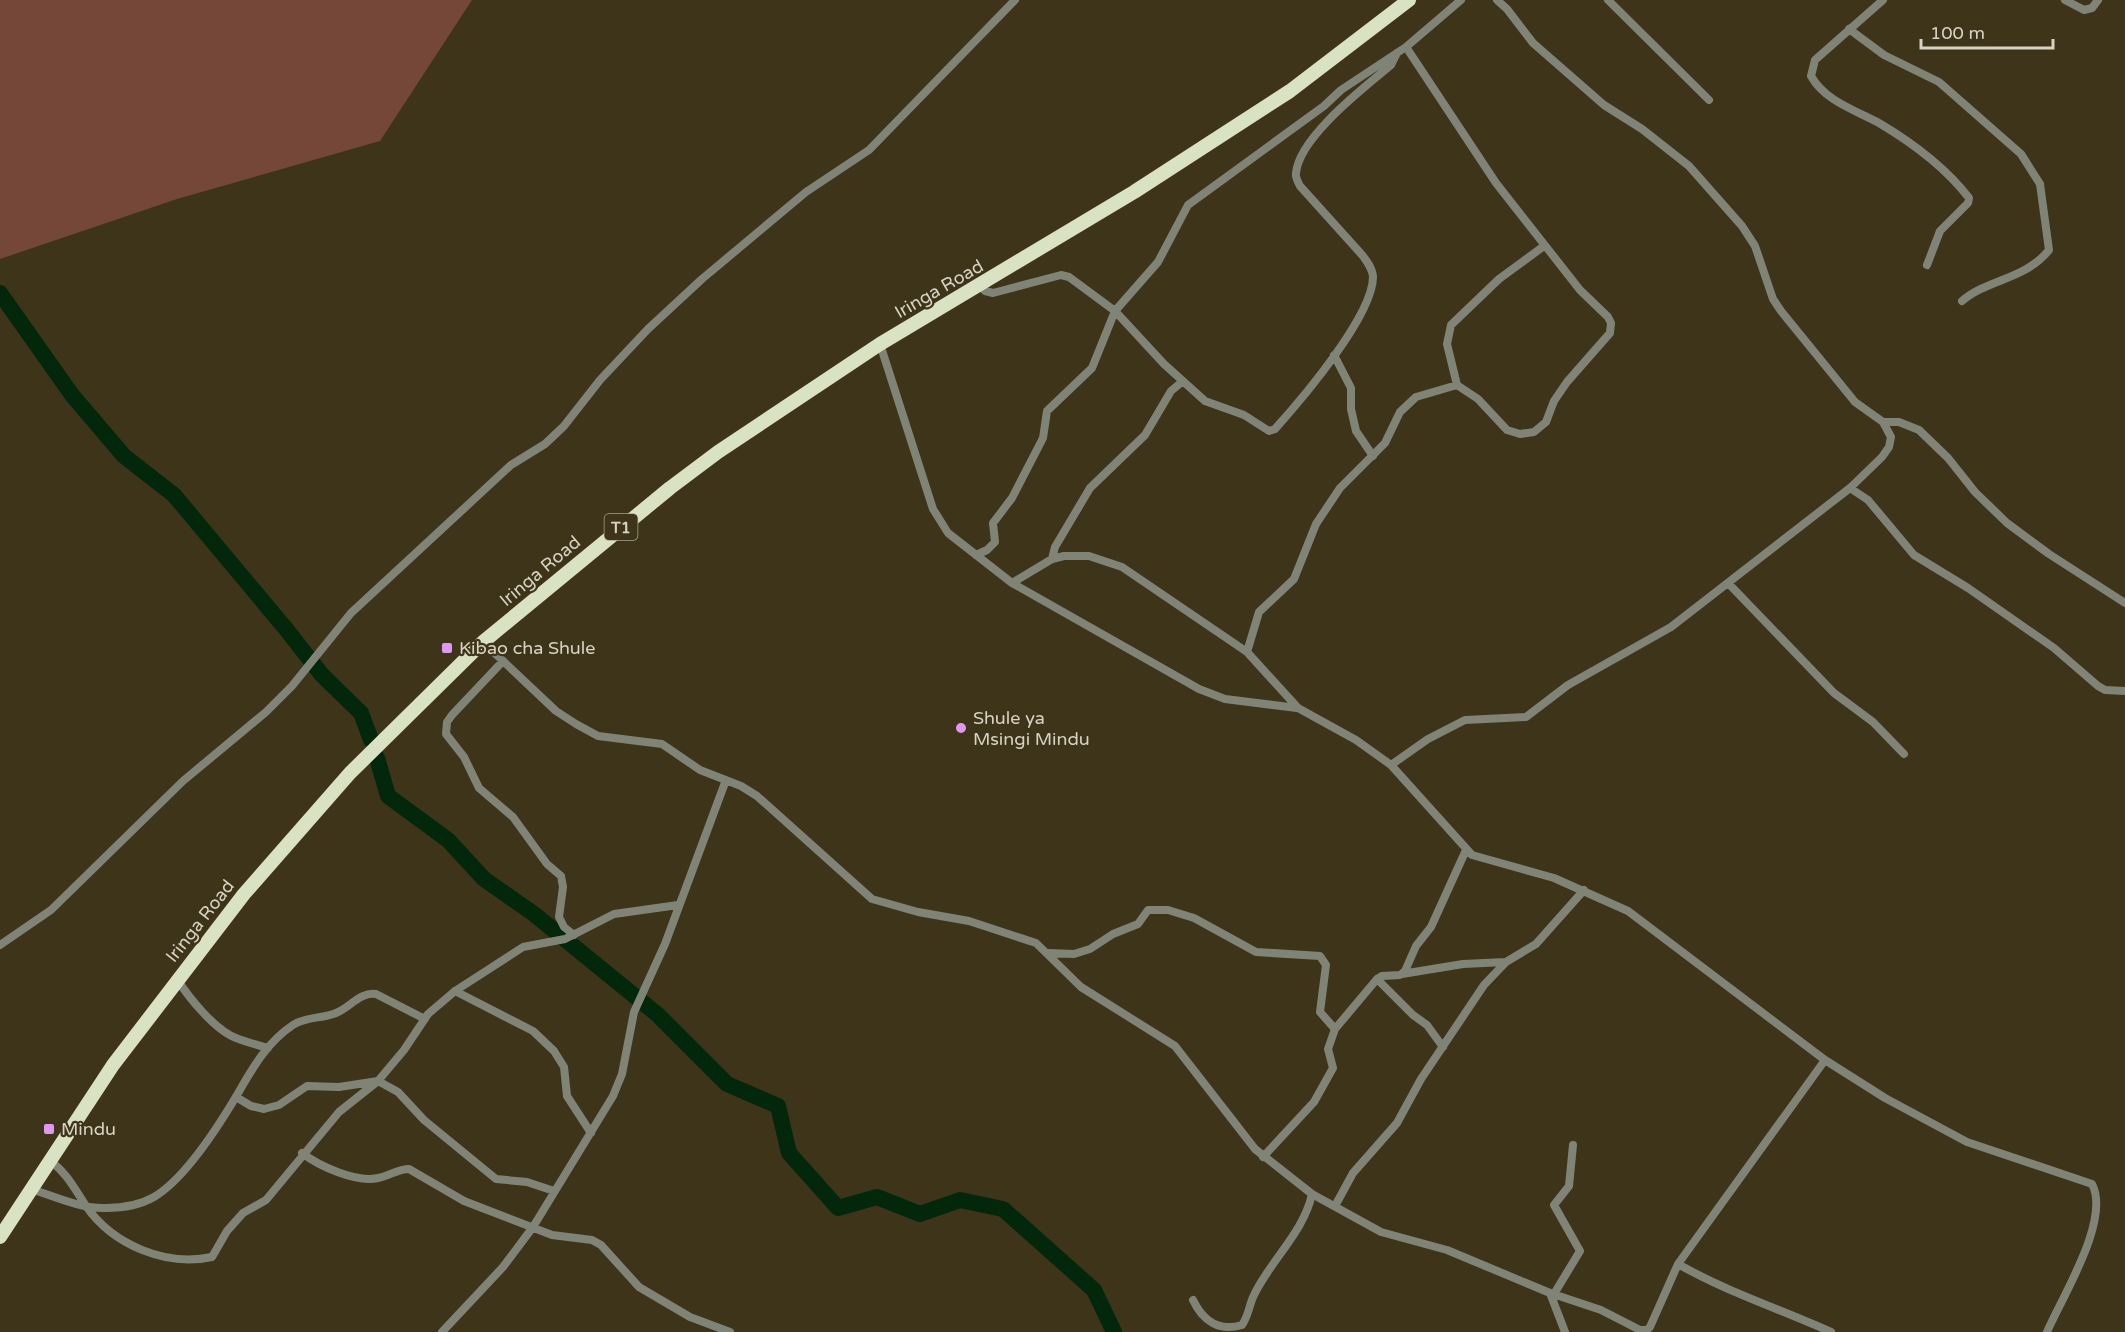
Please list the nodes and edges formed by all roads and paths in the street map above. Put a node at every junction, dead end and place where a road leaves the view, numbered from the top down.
1 (1015, 0) edge
2 (1409, 0) edge
3 (1461, 0) edge
4 (1497, 0) edge
5 (1608, 0) edge
6 (1883, 0) edge
7 (2066, 0) edge
8 (2098, 0) edge
9 (1849, 29) junction
10 (1406, 47) junction
11 (1397, 53) junction
12 (1709, 100) dead end
13 (1544, 246) junction
14 (1927, 265) dead end
15 (980, 286) junction
16 (1962, 301) dead end
17 (1115, 311) junction
18 (880, 344) junction
19 (1334, 355) junction
20 (1183, 381) junction
21 (1457, 384) junction
22 (1883, 422) junction
23 (1373, 456) junction
24 (1850, 488) junction
25 (976, 555) junction
26 (1052, 559) junction
27 (1012, 583) junction
28 (1728, 583) junction
29 (2125, 603) edge
30 (483, 642) junction
31 (1247, 652) junction
32 (503, 661) junction
33 (2125, 691) edge
34 (1298, 708) junction
35 (1904, 754) dead end
36 (1391, 765) junction
37 (726, 780) junction
38 (1466, 850) junction
39 (1584, 890) junction
40 (678, 905) junction
41 (574, 935) junction
42 (0, 945) edge
43 (1049, 953) junction
44 (1506, 962) junction
45 (1402, 974) junction
46 (176, 979) junction
47 (1377, 979) junction
48 (455, 991) junction
49 (424, 1019) junction
50 (1335, 1029) junction
51 (1443, 1047) junction
52 (268, 1048) junction
53 (1825, 1060) junction
54 (378, 1081) junction
55 (236, 1097) junction
56 (591, 1133) junction
57 (1573, 1145) dead end
58 (302, 1153) junction
59 (1263, 1157) junction
60 (48, 1160) junction
61 (31, 1188) junction
62 (555, 1191) junction
63 (1312, 1194) junction
64 (86, 1206) junction
65 (1335, 1206) junction
66 (533, 1227) junction
67 (0, 1237) edge
68 (1678, 1264) junction
69 (1552, 1294) junction
70 (1193, 1300) dead end
71 (1647, 1331) edge
72 (442, 1332) edge
73 (730, 1332) edge
74 (1565, 1332) edge
75 (1831, 1332) edge
76 (2047, 1332) edge

1 - 42 street
2 - 15 highway, Iringa Road / T1
3 - 10 street
4 - 22 street
5 - 12 street
6 - 9 street
7 - 8 street
9 - 14 street
9 - 16 street
10 - 11 street
10 - 13 street
11 - 17 street
11 - 19 street
13 - 21 street
13 - 21 street
15 - 17 street
15 - 18 highway, Iringa Road / T1
17 - 20 street
17 - 25 street
18 - 25 street
18 - 30 highway, Iringa Road / T1
19 - 20 street
19 - 23 street
20 - 26 street
21 - 23 street
22 - 24 street
22 - 29 street
23 - 31 street
24 - 28 street
24 - 33 street
25 - 27 street
26 - 27 street
26 - 31 street
27 - 34 street
28 - 35 street
28 - 36 street
30 - 32 street
30 - 46 highway, Iringa Road / T1
31 - 34 street
32 - 37 street
32 - 41 street
34 - 36 street
36 - 38 street
37 - 40 street
37 - 43 street
38 - 39 street
38 - 45 street
39 - 44 street
39 - 53 street
40 - 41 street
40 - 56 street
41 - 48 street
43 - 50 street
43 - 59 street
44 - 45 street
44 - 51 street
45 - 47 street
46 - 52 street
46 - 60 highway, Iringa Road / T1
47 - 50 street
47 - 51 street
48 - 49 street
48 - 56 street
49 - 52 street
49 - 54 street
50 - 59 street
51 - 65 street
52 - 55 street
53 - 68 street
53 - 76 street
54 - 55 street
54 - 58 street
54 - 62 street
55 - 64 street
56 - 62 street
57 - 69 street
58 - 64 street
58 - 66 street
59 - 63 street
60 - 61 highway, Iringa Road / T1
60 - 64 street
61 - 64 street
61 - 67 highway, Iringa Road / T1
62 - 66 street
63 - 65 street
63 - 70 street
65 - 69 street
66 - 72 street
66 - 73 street
68 - 71 street
68 - 75 street
69 - 71 street
69 - 74 street

